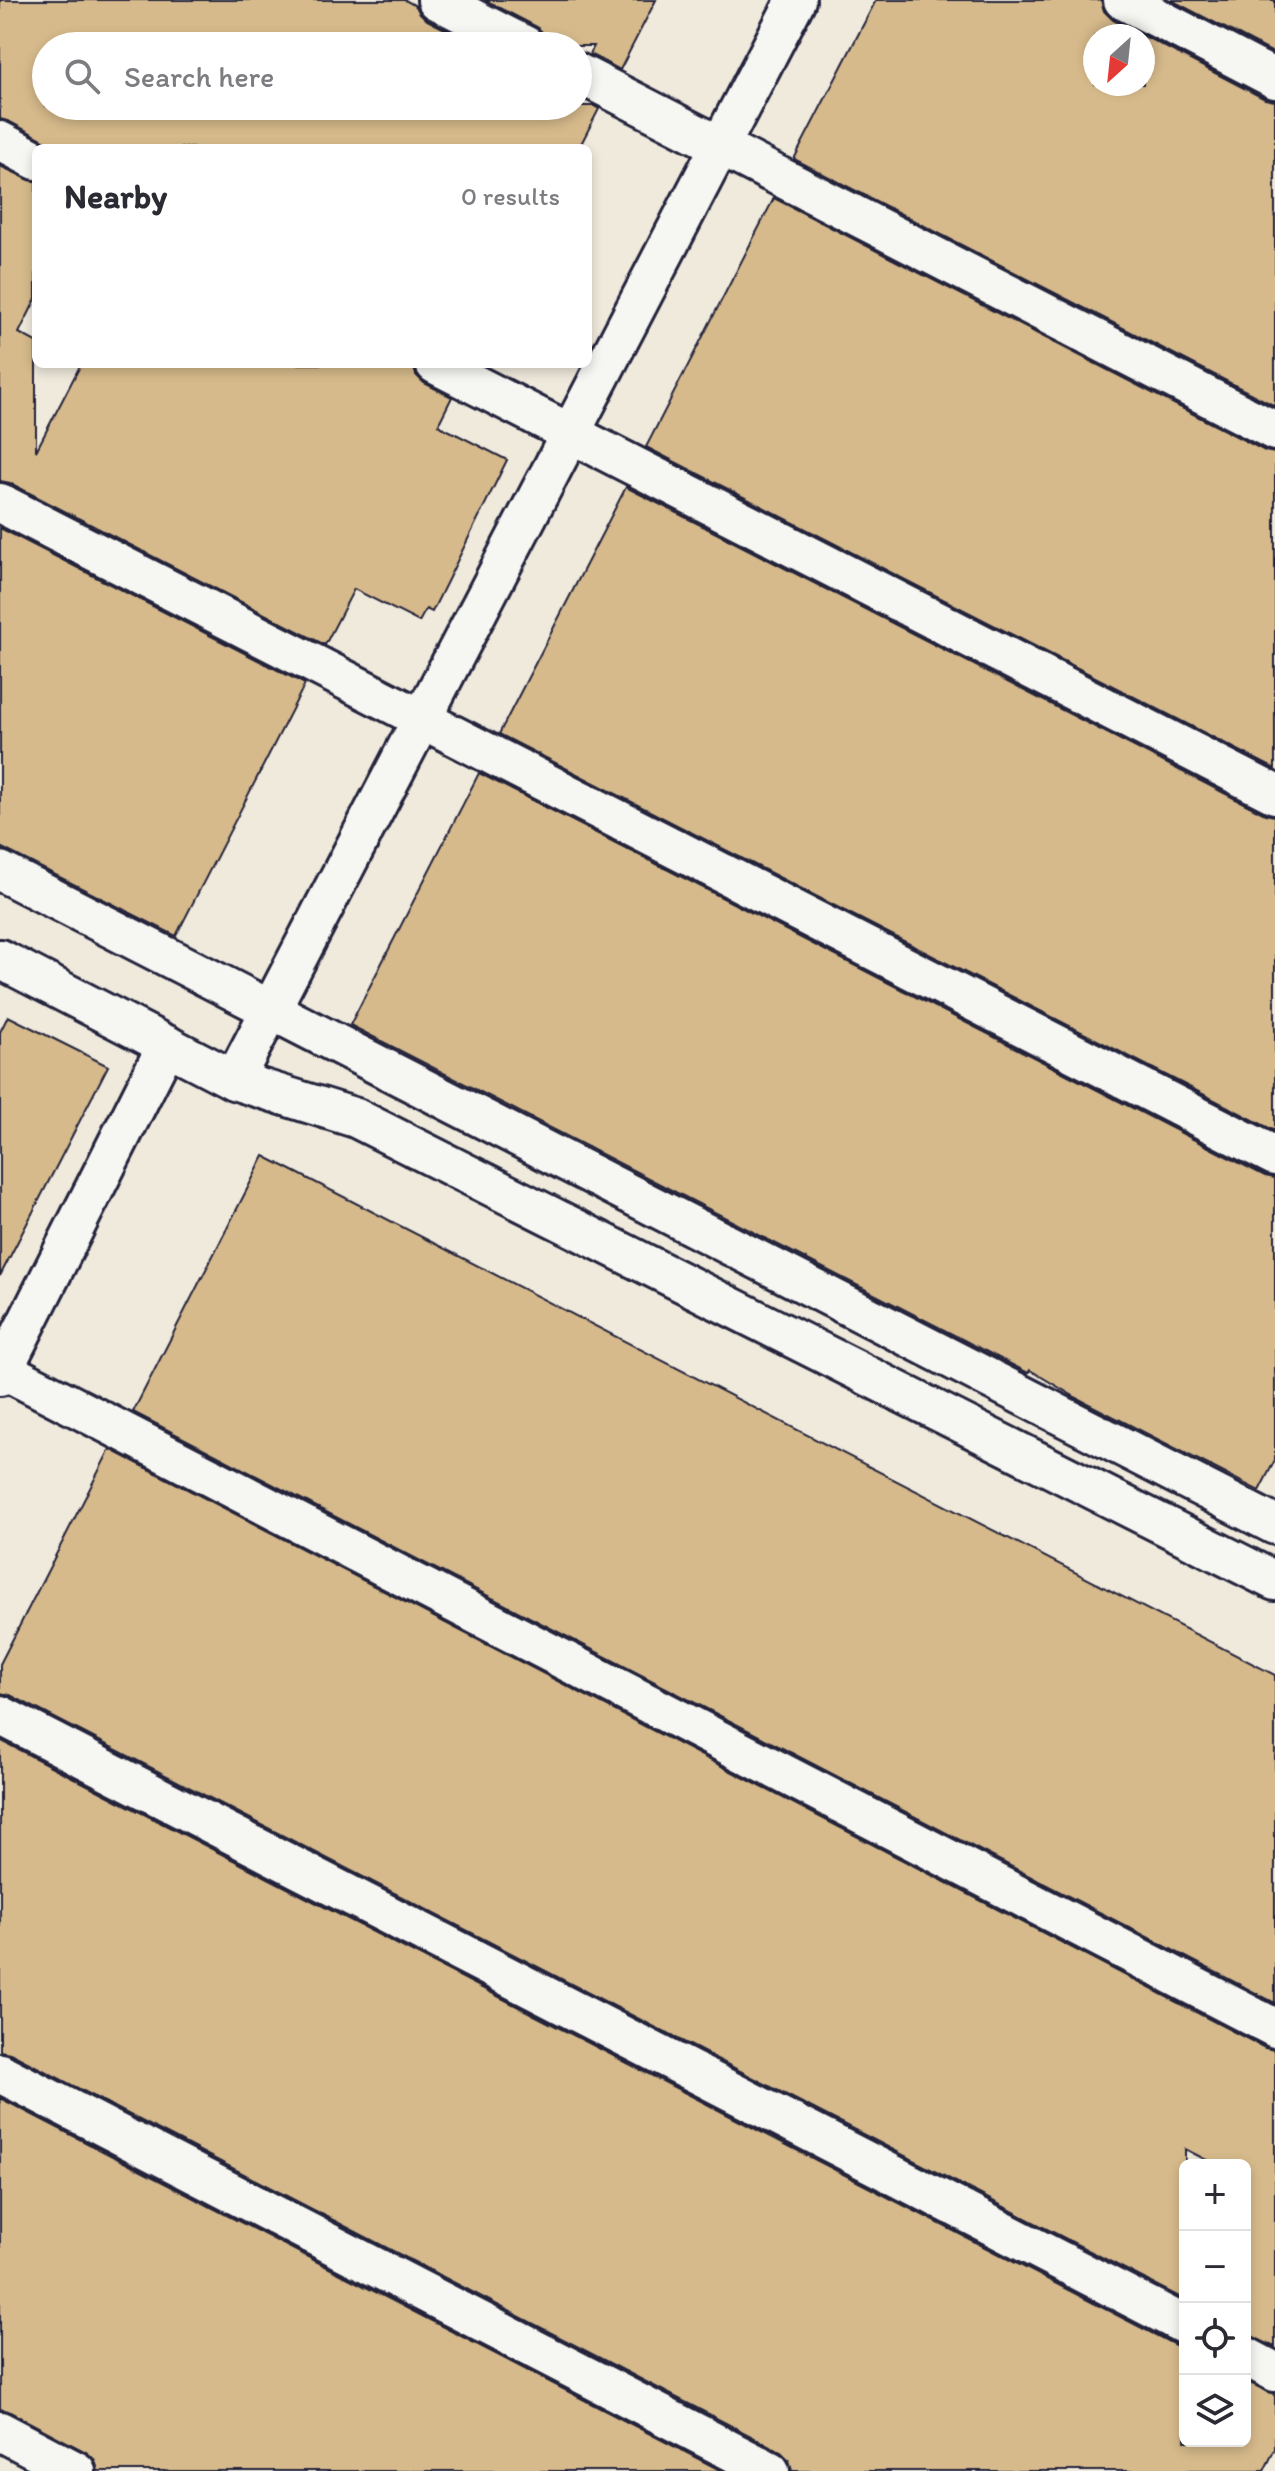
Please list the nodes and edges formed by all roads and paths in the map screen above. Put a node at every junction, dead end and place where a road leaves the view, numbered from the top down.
1 (437, 0) edge
2 (796, 0) edge
3 (1123, 0) edge
4 (499, 32) edge
5 (1275, 79) edge
6 (592, 80) edge
7 (0, 141) edge
8 (720, 146) junction
9 (32, 158) edge
10 (443, 368) edge
11 (1275, 431) edge
12 (570, 433) junction
13 (0, 503) edge
14 (421, 719) junction
15 (1275, 794) edge
16 (0, 871) edge
17 (0, 959) edge
18 (270, 1010) junction
19 (167, 1045) junction
20 (234, 1080) junction
21 (1275, 1156) edge
22 (1, 1371) edge
23 (1275, 1525) edge
24 (1275, 1581) edge
25 (0, 1715) edge
26 (1275, 2028) edge
27 (0, 2073) edge
28 (1179, 2322) edge
29 (1251, 2359) edge
30 (1275, 2372) edge
31 (0, 2431) edge
32 (76, 2471) edge
33 (770, 2471) edge

1 - 4 lane
2 - 8 lane
3 - 5 lane
6 - 8 lane
7 - 9 lane
8 - 11 lane
8 - 12 lane
10 - 12 lane
12 - 14 lane
12 - 15 lane
13 - 14 lane
14 - 18 lane
14 - 21 lane
16 - 18 lane
17 - 19 lane
18 - 20 lane
18 - 23 lane
19 - 20 lane
19 - 22 lane
20 - 24 lane
22 - 26 lane
25 - 28 lane
27 - 33 lane
29 - 30 lane
31 - 32 lane

